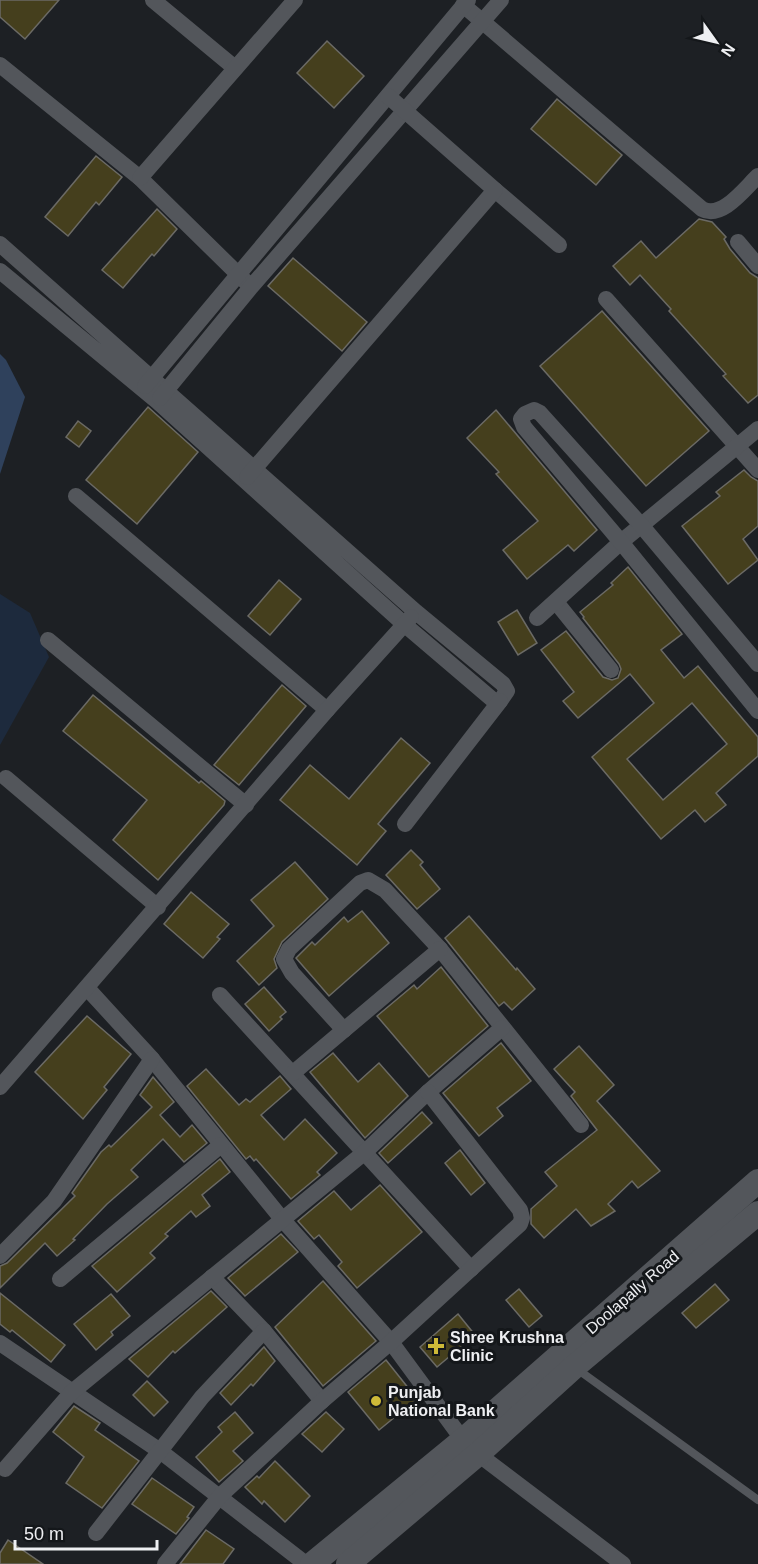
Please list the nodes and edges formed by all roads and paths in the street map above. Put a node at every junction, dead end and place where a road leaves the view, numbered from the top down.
1 (153, 0) edge
2 (295, 0) edge
3 (501, 0) edge
4 (466, 3) edge
5 (483, 23) junction
6 (0, 65) edge
7 (235, 68) junction
8 (388, 96) junction
9 (405, 111) junction
10 (758, 176) edge
11 (140, 178) junction
12 (495, 190) junction
13 (738, 242) dead end
14 (0, 244) edge
15 (559, 245) dead end
16 (758, 266) edge
17 (0, 271) edge
18 (238, 276) junction
19 (251, 287) junction
20 (606, 299) dead end
21 (147, 384) junction
22 (161, 396) junction
23 (758, 429) edge
24 (738, 446) junction
25 (758, 470) edge
26 (249, 473) junction
27 (76, 496) dead end
28 (640, 525) junction
29 (621, 542) junction
30 (556, 602) junction
31 (410, 618) junction
32 (537, 618) dead end
33 (731, 632) junction
34 (48, 640) dead end
35 (708, 649) junction
36 (758, 664) edge
37 (611, 670) dead end
38 (327, 710) junction
39 (758, 711) edge
40 (6, 778) dead end
41 (246, 805) junction
42 (405, 824) dead end
43 (158, 907) junction
44 (440, 949) junction
45 (87, 988) junction
46 (220, 995) dead end
47 (502, 1028) junction
48 (344, 1030) junction
49 (152, 1059) junction
50 (293, 1073) junction
51 (0, 1087) edge
52 (428, 1092) junction
53 (582, 1125) dead end
54 (221, 1144) junction
55 (365, 1152) junction
56 (758, 1181) edge
57 (758, 1213) edge
58 (282, 1219) junction
59 (0, 1256) edge
60 (471, 1269) junction
61 (212, 1277) junction
62 (60, 1279) dead end
63 (264, 1331) junction
64 (391, 1342) junction
65 (0, 1343) edge
66 (574, 1366) junction
67 (72, 1392) junction
68 (322, 1401) junction
69 (470, 1447) junction
70 (160, 1451) junction
71 (5, 1469) dead end
72 (220, 1496) junction
73 (758, 1500) edge
74 (96, 1533) dead end
75 (165, 1564) edge
76 (306, 1564) edge
77 (312, 1564) edge
78 (348, 1564) edge
79 (623, 1564) edge

1 - 7 street
2 - 7 street
3 - 5 street
4 - 5 street
4 - 8 street
5 - 9 street
5 - 10 street
6 - 11 street
7 - 11 street
8 - 9 street
8 - 18 street
9 - 12 street
9 - 19 street
11 - 18 street
12 - 15 street
12 - 26 street
13 - 16 street
14 - 21 street
17 - 21 street
18 - 19 street
18 - 21 street
19 - 22 street
20 - 24 street
21 - 22 street
22 - 26 street
23 - 24 street
24 - 25 street
24 - 28 street
26 - 31 street
27 - 38 street
28 - 29 street
28 - 29 street
28 - 33 street
29 - 30 street
29 - 35 street
30 - 32 street
30 - 37 street
31 - 38 street
31 - 42 street
33 - 35 street
33 - 36 street
34 - 41 street
35 - 39 street
38 - 41 street
40 - 43 street
41 - 43 street
43 - 45 street
44 - 47 street
44 - 48 street
44 - 48 street
45 - 49 street
45 - 51 street
46 - 50 street
47 - 52 street
47 - 53 street
48 - 50 street
49 - 54 street
49 - 59 street
50 - 55 street
52 - 55 street
52 - 60 street
54 - 58 street
54 - 62 street
55 - 58 street
55 - 60 street
56 - 69 main road, Doolapally Road
57 - 66 main road, Doolapally Road
58 - 61 street
58 - 64 street
60 - 64 street
61 - 63 street
61 - 67 street
63 - 68 street
63 - 70 street
64 - 68 street
64 - 69 street
65 - 67 street
66 - 69 main road, Doolapally Road
66 - 73 lane
67 - 70 street
67 - 71 street
68 - 72 street
69 - 77 main road, Doolapally Road
69 - 78 main road, Doolapally Road
69 - 79 street
70 - 72 street
70 - 74 street
72 - 75 street
72 - 76 street

